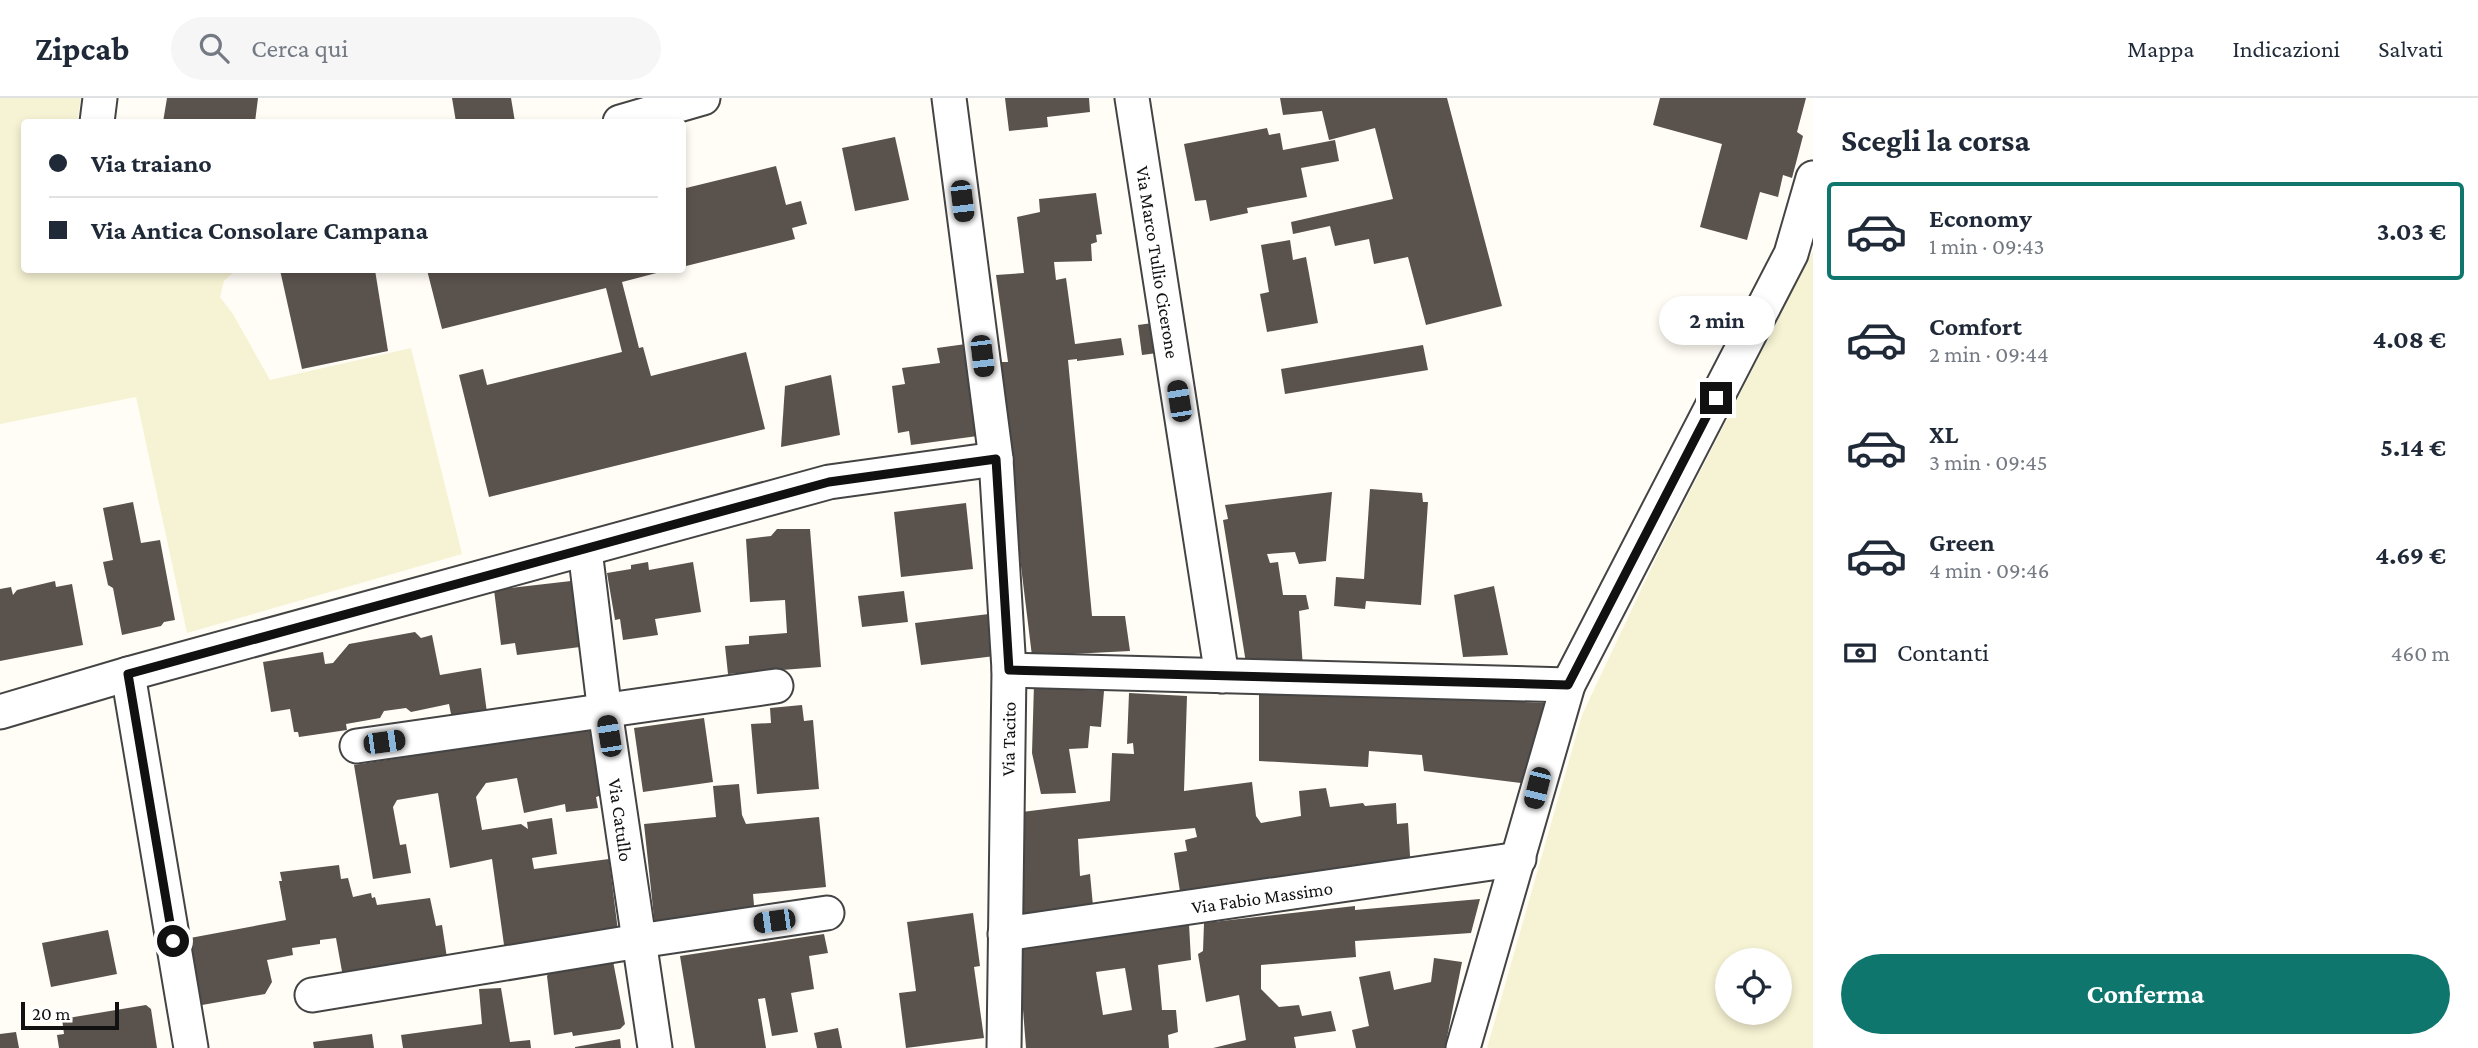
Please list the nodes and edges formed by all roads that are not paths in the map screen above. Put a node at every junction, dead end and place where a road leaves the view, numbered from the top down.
1 (100, 98) edge
2 (703, 98) edge
3 (949, 98) edge
4 (1132, 98) edge
5 (97, 119) edge
6 (630, 119) edge
7 (1813, 178) edge
8 (996, 459) junction
9 (585, 550) junction
10 (1009, 670) junction
11 (128, 674) junction
12 (1222, 676) junction
13 (1568, 685) junction
14 (776, 686) dead end
15 (605, 710) junction
16 (0, 712) edge
17 (357, 746) dead end
18 (1518, 859) junction
19 (827, 913) dead end
20 (1005, 934) junction
21 (639, 941) junction
22 (312, 995) dead end
23 (191, 1048) edge
24 (655, 1048) edge
25 (1004, 1048) edge
26 (1463, 1048) edge

1 - 5 street
2 - 6 street
3 - 8 street, Via Tacito
4 - 12 street, Via Marco Tullio Cicerone
7 - 13 street
8 - 9 street
8 - 10 street, Via Tacito
9 - 11 street
9 - 15 street, Via Catullo
10 - 12 street
10 - 20 street, Via Tacito
11 - 16 street
11 - 23 street
12 - 13 street
13 - 18 street
14 - 15 street
15 - 17 street
15 - 21 street, Via Catullo
18 - 20 street, Via Fabio Massimo
18 - 26 street
19 - 21 street
20 - 25 street, Via Tacito
21 - 22 street
21 - 24 street, Via Catullo

